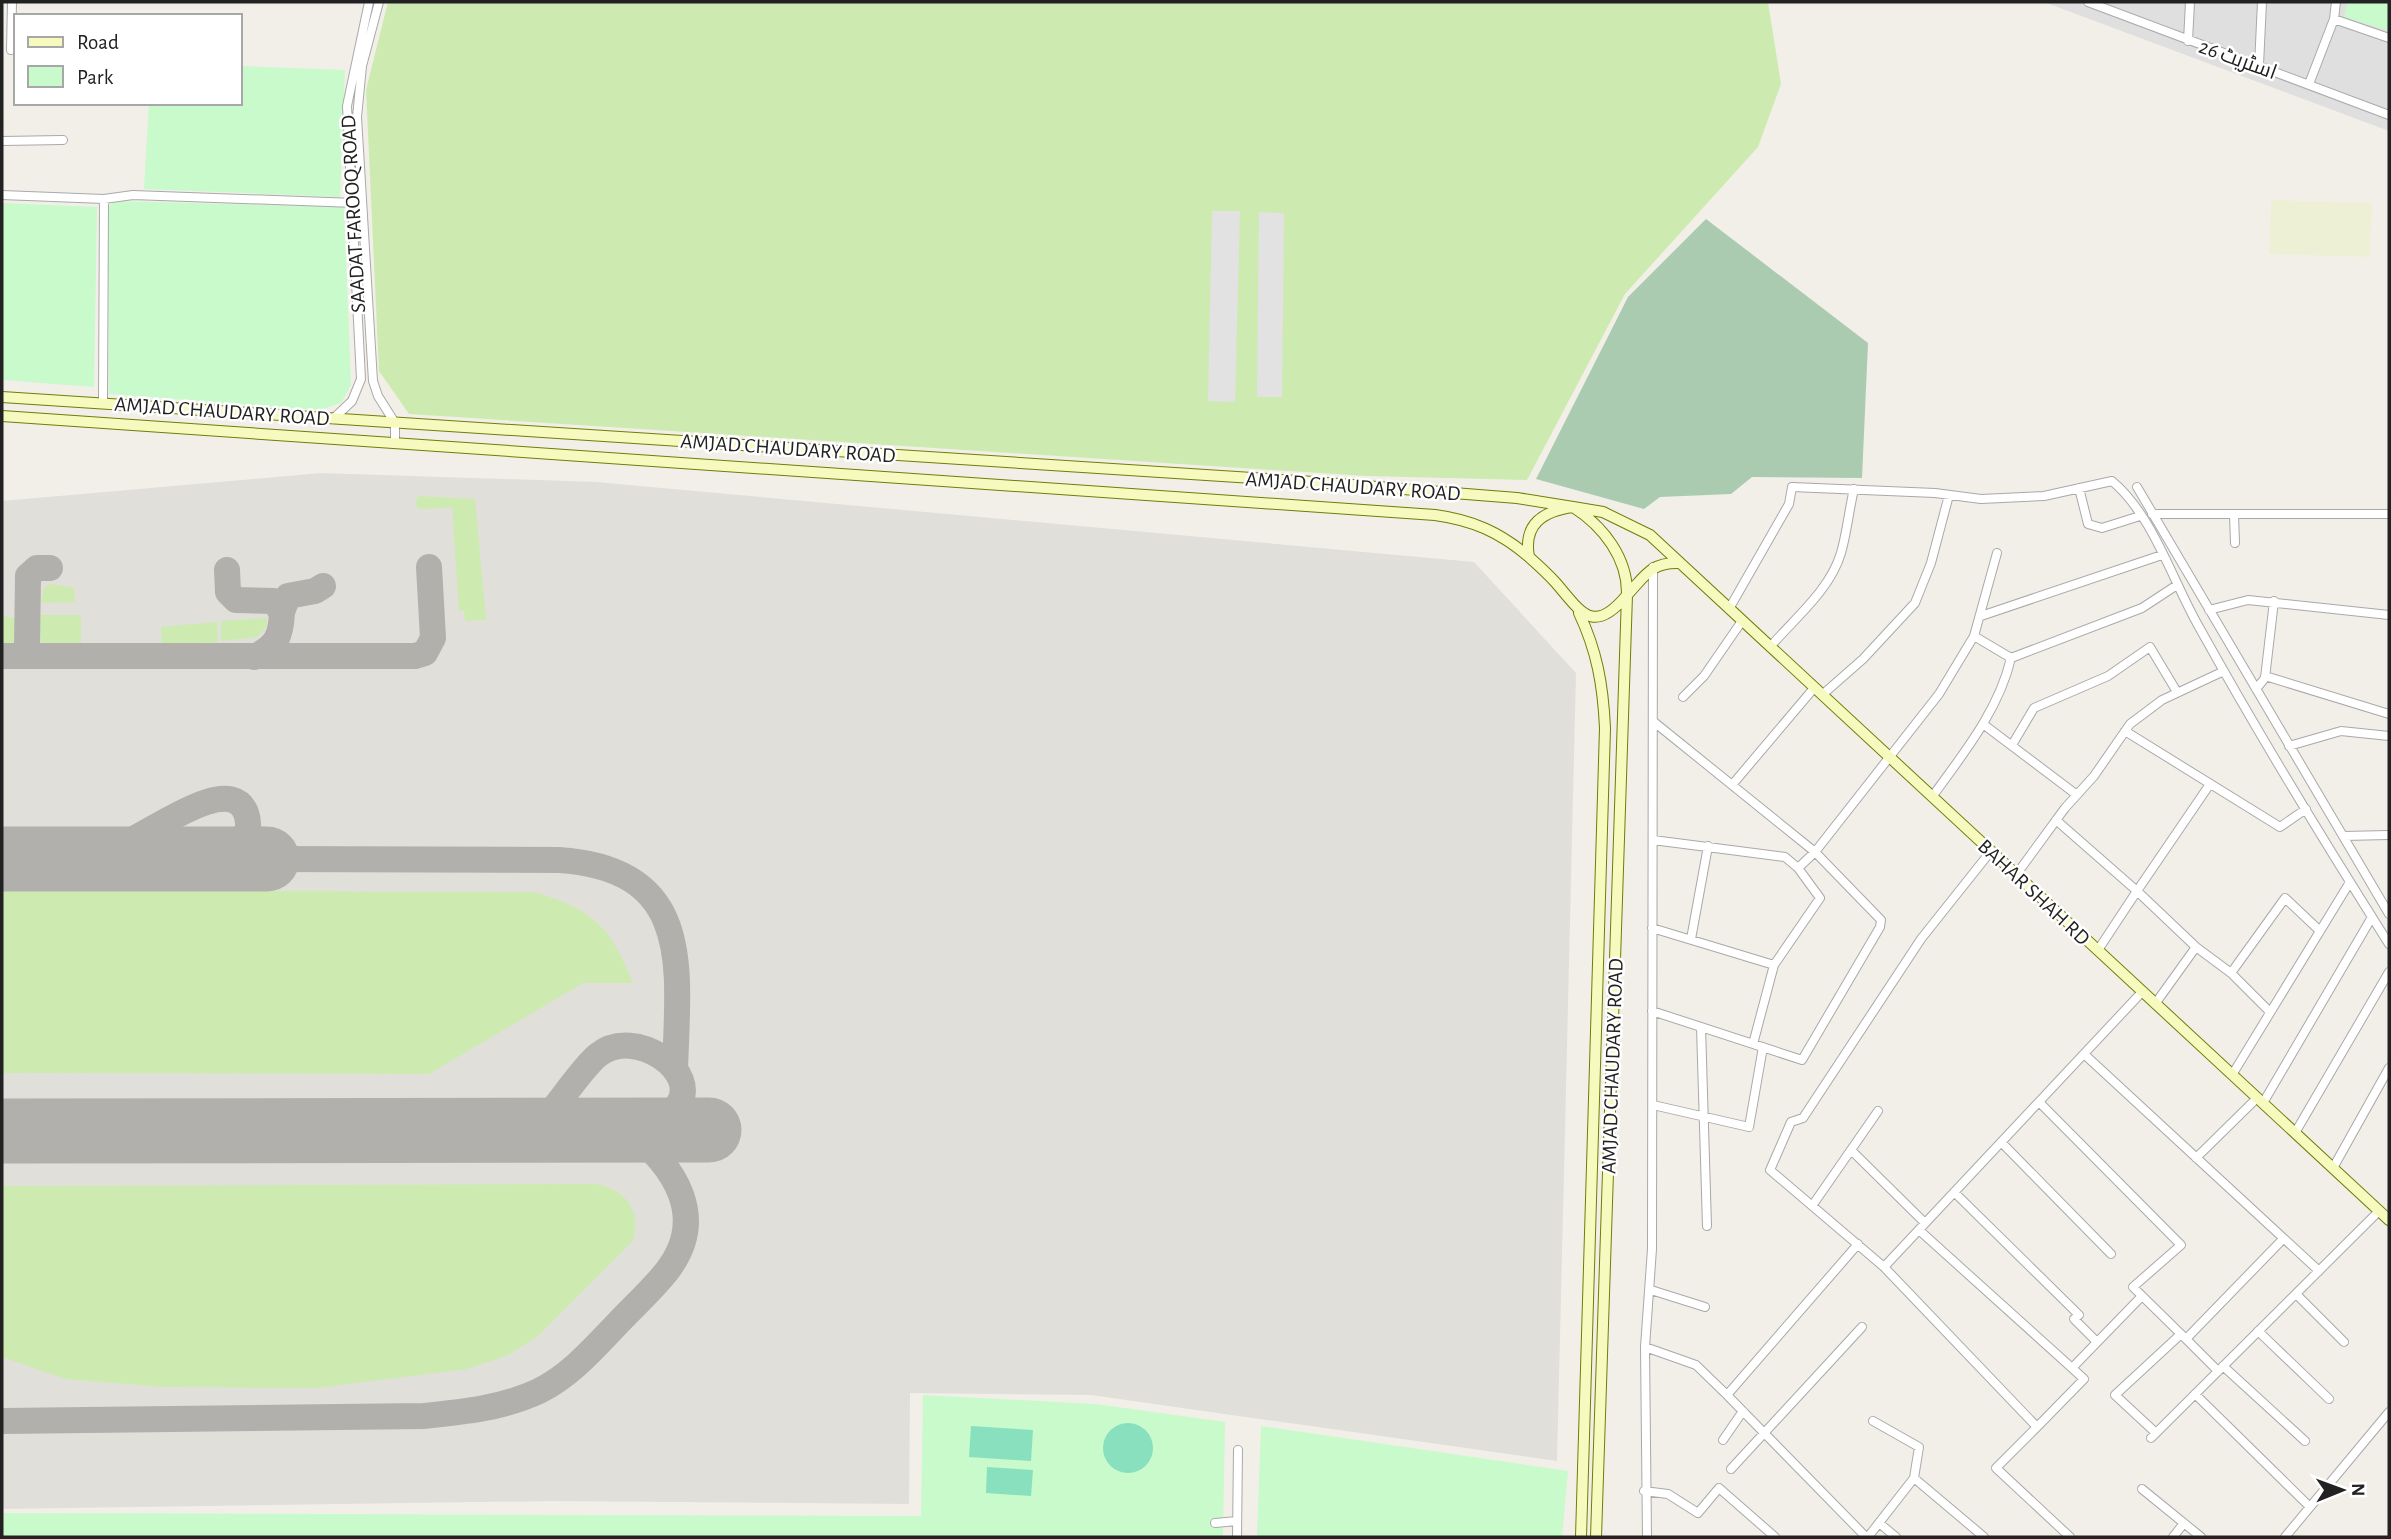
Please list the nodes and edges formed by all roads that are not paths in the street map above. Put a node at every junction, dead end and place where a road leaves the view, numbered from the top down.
1 (12, 2) edge
2 (369, 2) edge
3 (379, 2) edge
4 (2088, 2) edge
5 (2190, 2) edge
6 (2262, 2) edge
7 (2336, 2) edge
8 (2334, 19) junction
9 (2389, 38) edge
10 (2188, 41) junction
11 (11, 50) dead end
12 (2259, 65) junction
13 (2309, 84) junction
14 (2389, 115) edge
15 (63, 140) dead end
16 (2, 141) edge
17 (2, 195) edge
18 (104, 199) junction
19 (351, 203) junction
20 (362, 204) junction
21 (2, 397) edge
22 (103, 403) junction
23 (2, 416) edge
24 (333, 419) junction
25 (395, 423) junction
26 (395, 442) junction
27 (2137, 487) dead end
28 (2079, 488) junction
29 (1854, 489) junction
30 (1949, 495) junction
31 (1573, 507) junction
32 (2152, 514) junction
33 (2234, 514) junction
34 (2389, 514) edge
35 (2140, 516) junction
36 (2235, 543) dead end
37 (1997, 553) dead end
38 (2162, 555) junction
39 (1529, 557) junction
40 (1679, 564) junction
41 (1653, 567) junction
42 (2177, 584) junction
43 (1627, 595) junction
44 (2274, 601) junction
45 (1729, 610) junction
46 (2209, 610) junction
47 (1578, 612) junction
48 (2389, 615) edge
49 (1981, 616) junction
50 (1742, 621) junction
51 (1975, 636) junction
52 (1770, 647) junction
53 (2011, 658) junction
54 (2224, 671) junction
55 (2265, 676) junction
56 (2256, 689) junction
57 (1818, 692) junction
58 (2177, 692) junction
59 (1683, 697) dead end
60 (2389, 714) edge
61 (1654, 722) junction
62 (1983, 724) junction
63 (2124, 731) junction
64 (2389, 736) edge
65 (2012, 745) junction
66 (2289, 746) junction
67 (1891, 759) junction
68 (2210, 784) junction
69 (1732, 785) junction
70 (2077, 795) junction
71 (1932, 797) junction
72 (2306, 809) junction
73 (2056, 820) junction
74 (2389, 835) edge
75 (2343, 836) junction
76 (1653, 840) junction
77 (1708, 846) junction
78 (1991, 851) junction
79 (1815, 852) junction
80 (1798, 869) junction
81 (2016, 875) junction
82 (2350, 882) junction
83 (2137, 891) junction
84 (2389, 914) edge
85 (2372, 918) junction
86 (1652, 928) junction
87 (2320, 931) junction
88 (1691, 939) junction
89 (2389, 944) edge
90 (2196, 947) junction
91 (2098, 950) junction
92 (1774, 965) junction
93 (2389, 972) edge
94 (2231, 973) junction
95 (2142, 992) junction
96 (2155, 1004) junction
97 (1652, 1011) junction
98 (2270, 1012) junction
99 (1702, 1027) junction
100 (1754, 1044) junction
101 (1763, 1047) junction
102 (2084, 1054) junction
103 (2389, 1068) edge
104 (2232, 1075) junction
105 (2260, 1101) junction
106 (2039, 1102) junction
107 (1653, 1105) junction
108 (1878, 1111) dead end
109 (1705, 1115) junction
110 (2295, 1133) junction
111 (2001, 1142) junction
112 (1851, 1150) junction
113 (2196, 1158) junction
114 (2333, 1168) junction
115 (1954, 1192) junction
116 (1812, 1206) junction
117 (2379, 1211) junction
118 (2389, 1220) edge
119 (1707, 1226) dead end
120 (1922, 1226) junction
121 (2283, 1239) junction
122 (1858, 1244) junction
123 (2111, 1254) dead end
124 (1884, 1267) junction
125 (2319, 1271) junction
126 (1651, 1290) junction
127 (2296, 1294) junction
128 (2142, 1296) junction
129 (1705, 1307) dead end
130 (1862, 1327) dead end
131 (2258, 1331) junction
132 (2184, 1336) junction
133 (2097, 1342) junction
134 (2344, 1342) dead end
135 (1645, 1347) junction
136 (2072, 1368) junction
137 (2221, 1368) junction
138 (2194, 1394) junction
139 (1727, 1395) junction
140 (2329, 1399) dead end
141 (1743, 1411) junction
142 (2389, 1412) edge
143 (1873, 1421) dead end
144 (2037, 1427) junction
145 (1764, 1433) junction
146 (1723, 1440) dead end
147 (2305, 1441) dead end
148 (1238, 1450) dead end
149 (1731, 1469) dead end
150 (1914, 1479) junction
151 (2142, 1489) dead end
152 (1644, 1492) junction
153 (2310, 1507) junction
154 (1237, 1521) junction
155 (1215, 1523) dead end
156 (1879, 1523) junction
157 (2184, 1523) junction
158 (2289, 1536) edge
159 (1237, 1537) edge
160 (1581, 1537) edge
161 (1596, 1537) edge
162 (1647, 1537) edge
163 (1775, 1537) edge
164 (1867, 1537) edge
165 (1896, 1537) edge
166 (1984, 1537) edge
167 (2070, 1537) edge
168 (2173, 1537) edge
169 (2201, 1537) edge

1 - 11 street
2 - 19 street, SAADAT FAROOQ ROAD
3 - 20 street, SAADAT FAROOQ ROAD
4 - 10 street, اسٹریٹ 26
5 - 10 street
6 - 12 street
7 - 8 street
8 - 9 street
8 - 13 street
10 - 12 street, اسٹریٹ 26
12 - 13 street, اسٹریٹ 26
13 - 14 street, اسٹریٹ 26
15 - 16 street
17 - 18 street
18 - 19 street
18 - 22 street
19 - 20 street
19 - 24 street, SAADAT FAROOQ ROAD
20 - 25 street, SAADAT FAROOQ ROAD
21 - 22 main road, AMJAD CHAUDARY ROAD
22 - 24 main road, AMJAD CHAUDARY ROAD
23 - 26 main road, AMJAD CHAUDARY ROAD
24 - 25 main road, AMJAD CHAUDARY ROAD
25 - 26 street
25 - 31 main road, AMJAD CHAUDARY ROAD
26 - 39 main road, AMJAD CHAUDARY ROAD
27 - 32 street
28 - 30 street
28 - 35 street
28 - 35 street
29 - 30 street
29 - 45 street
29 - 52 street
30 - 57 street
31 - 39 main road
31 - 40 main road, AMJAD CHAUDARY ROAD
31 - 43 main road
32 - 33 street
32 - 46 street
33 - 34 street
33 - 36 street
35 - 38 street
37 - 49 street
38 - 42 street
38 - 49 street
39 - 47 main road
40 - 41 main road
40 - 45 main road, BAHAR SHAH RD
41 - 43 main road
41 - 61 street
42 - 53 street
42 - 54 street
43 - 47 main road
43 - 161 main road, AMJAD CHAUDARY ROAD
44 - 46 street
44 - 48 street
44 - 55 street
45 - 50 main road, BAHAR SHAH RD
46 - 56 street
47 - 160 main road, AMJAD CHAUDARY ROAD
49 - 51 street
50 - 52 main road, BAHAR SHAH RD
50 - 59 street
51 - 53 street
51 - 67 street
52 - 57 main road, BAHAR SHAH RD
53 - 62 street
54 - 58 street
54 - 72 street
55 - 56 street
55 - 60 street
56 - 66 street
57 - 67 main road, BAHAR SHAH RD
57 - 69 street
58 - 63 street
58 - 65 street
61 - 69 street
61 - 76 street
62 - 65 street
62 - 71 street
63 - 68 street
63 - 70 street
64 - 66 street
65 - 70 street
66 - 75 street
67 - 71 main road, BAHAR SHAH RD
67 - 79 street
68 - 72 street
68 - 83 street
69 - 79 street
70 - 73 street
71 - 78 main road, BAHAR SHAH RD
72 - 82 street
73 - 81 street
73 - 83 street
74 - 75 street
75 - 84 street
76 - 77 street
76 - 86 street
77 - 80 street
77 - 88 street
78 - 81 main road, BAHAR SHAH RD
78 - 116 street
79 - 80 street
79 - 101 street
80 - 92 street
81 - 91 main road, BAHAR SHAH RD
82 - 85 street
82 - 87 street
83 - 90 street
83 - 91 street
85 - 89 street
85 - 105 street
86 - 88 street
86 - 97 street
87 - 94 street
87 - 98 street
88 - 92 street
90 - 94 street
90 - 96 street
91 - 95 main road, BAHAR SHAH RD
92 - 100 street
93 - 110 street
94 - 98 street
95 - 96 main road, BAHAR SHAH RD
95 - 102 street
96 - 104 main road, BAHAR SHAH RD
97 - 99 street
97 - 107 street
98 - 104 street
99 - 100 street
99 - 109 street
100 - 101 street
101 - 109 street
102 - 106 street
102 - 113 street
103 - 114 street
104 - 105 main road, BAHAR SHAH RD
105 - 110 main road, BAHAR SHAH RD
105 - 113 street
106 - 111 street
106 - 128 street
107 - 109 street
107 - 126 street
108 - 112 street
109 - 119 street
110 - 114 main road, BAHAR SHAH RD
111 - 115 street
111 - 123 street
112 - 116 street
112 - 120 street
113 - 121 street
114 - 117 main road, BAHAR SHAH RD
115 - 120 street
115 - 133 street
116 - 122 street
117 - 118 main road, BAHAR SHAH RD
117 - 125 street
120 - 124 street
120 - 136 street
121 - 125 street
121 - 132 street
122 - 124 street
122 - 139 street
124 - 144 street
125 - 127 street
126 - 129 street
126 - 135 street
127 - 131 street
127 - 134 street
128 - 132 street
128 - 133 street
130 - 145 street
131 - 137 street
131 - 140 street
132 - 137 street
132 - 138 street
133 - 136 street
135 - 139 street
135 - 152 street
136 - 144 street
137 - 138 street
137 - 147 street
138 - 153 street
139 - 141 street
141 - 145 street
141 - 146 street
142 - 153 street
143 - 150 street
144 - 167 street
145 - 149 street
145 - 164 street
148 - 154 street
150 - 156 street
150 - 166 street
151 - 157 street
152 - 162 street
152 - 163 street
153 - 158 street
154 - 155 street
154 - 159 street
156 - 164 street
156 - 165 street
157 - 168 street
157 - 169 street

